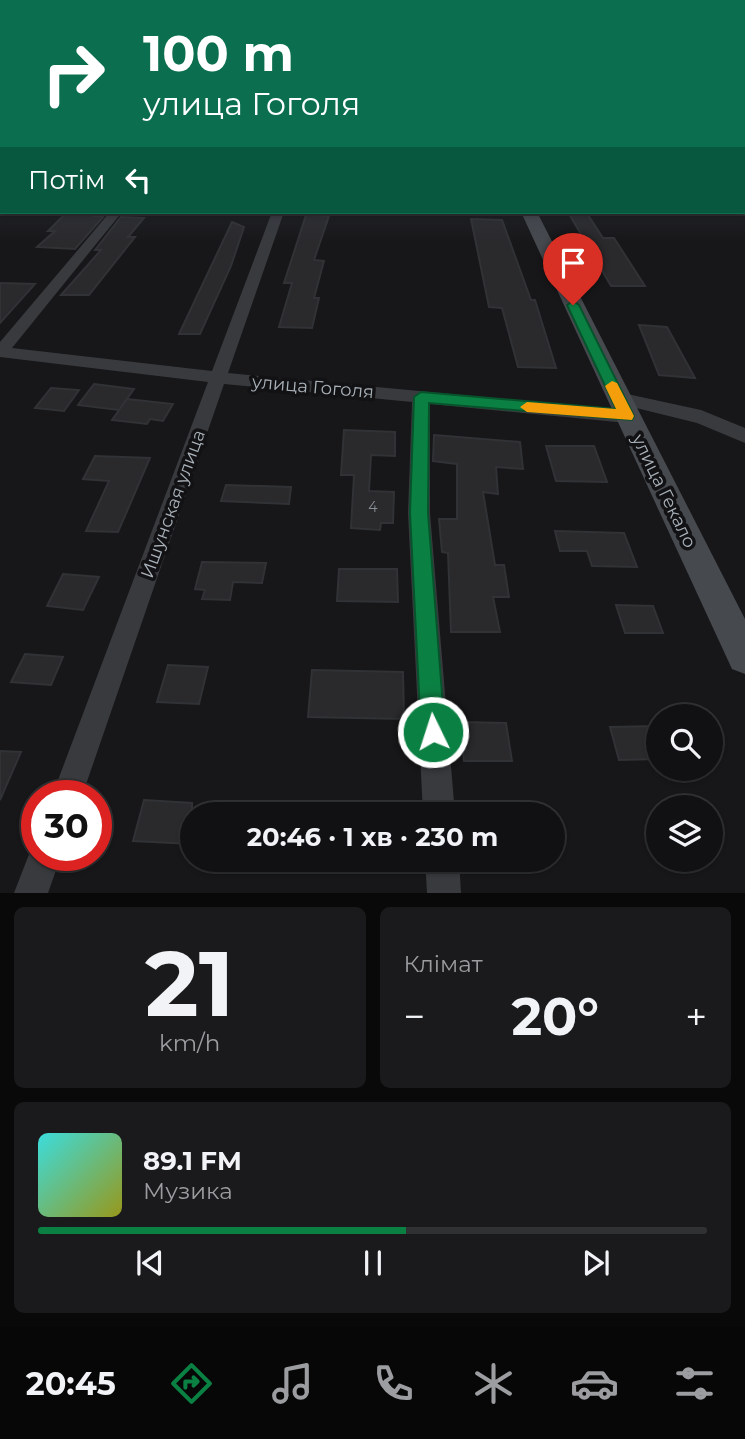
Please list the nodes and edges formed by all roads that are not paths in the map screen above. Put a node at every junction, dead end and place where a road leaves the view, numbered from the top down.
1 (114, 214) edge
2 (277, 214) edge
3 (530, 214) edge
4 (0, 352) edge
5 (219, 379) junction
6 (421, 397) junction
7 (622, 407) junction
8 (745, 436) edge
9 (745, 656) edge
10 (73, 780) edge
11 (438, 802) edge
12 (40, 871) edge
13 (443, 872) edge
14 (32, 893) edge
15 (444, 893) edge

1 - 4 street
2 - 5 street, Ишунская улица
3 - 7 main road, улица Гекало
4 - 5 street, улица Гоголя
5 - 6 street, улица Гоголя
5 - 10 street, Ишунская улица
6 - 7 street, улица Гоголя
6 - 11 street
7 - 8 street, улица Гоголя
7 - 9 main road, улица Гекало
12 - 14 street
13 - 15 street

